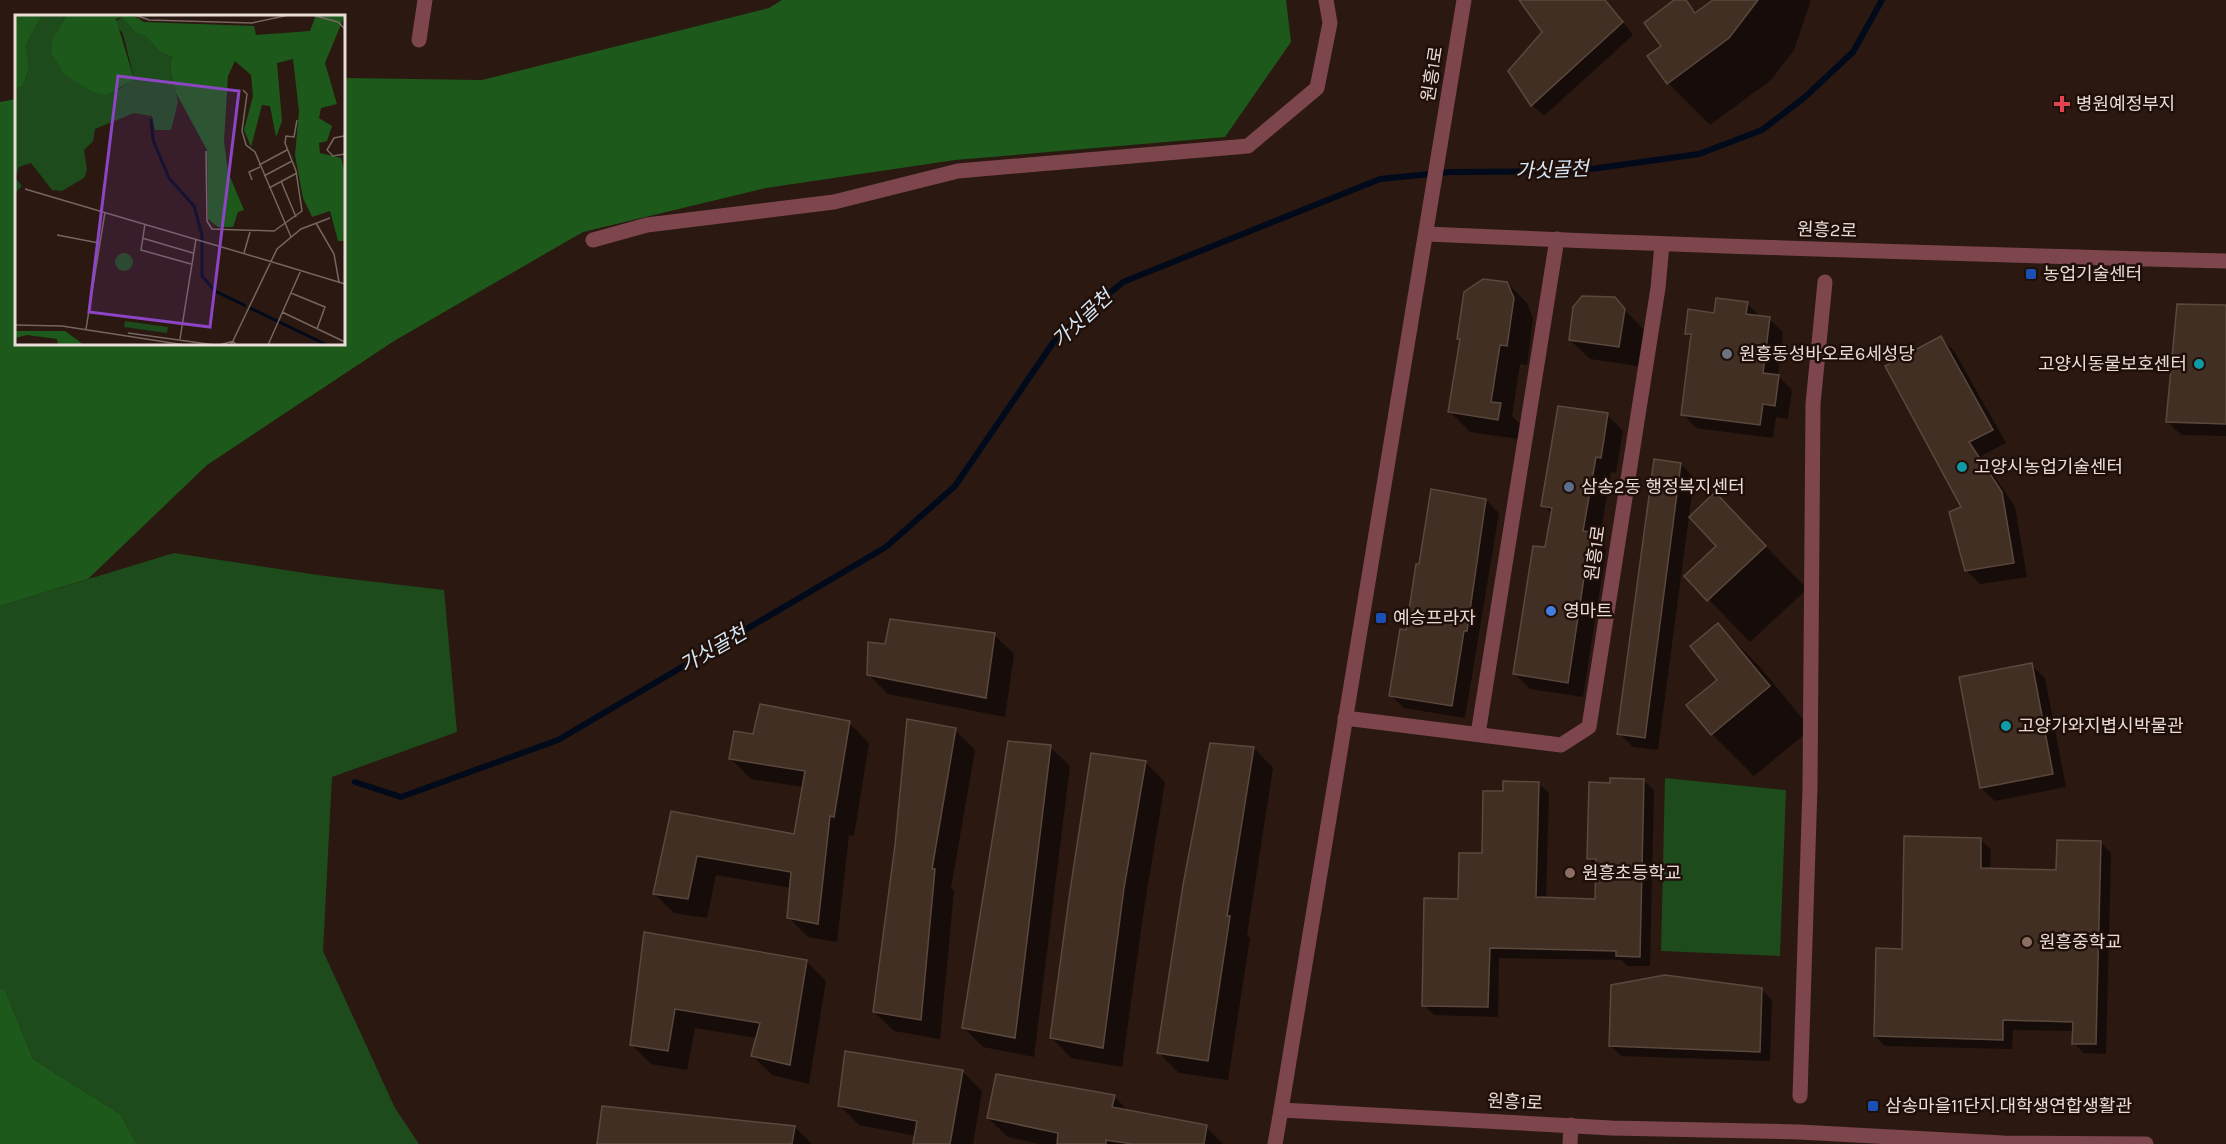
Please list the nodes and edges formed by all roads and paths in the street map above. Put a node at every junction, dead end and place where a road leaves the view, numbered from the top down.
1 (425, 0) edge
2 (1326, 0) edge
3 (1464, 0) edge
4 (419, 40) dead end
5 (1426, 234) junction
6 (1557, 239) junction
7 (593, 240) dead end
8 (1662, 244) junction
9 (2226, 261) edge
10 (1825, 282) dead end
11 (1345, 718) junction
12 (1478, 734) junction
13 (1800, 1096) dead end
14 (1281, 1110) junction
15 (1571, 1125) junction
16 (1275, 1144) edge
17 (1570, 1144) edge
18 (2145, 1144) edge

1 - 4 street
2 - 7 street
3 - 5 street, 원흥1로
5 - 6 street, 원흥2로
5 - 11 street
6 - 8 street, 원흥2로
6 - 12 street
8 - 9 street, 원흥2로
8 - 12 street, 원흥1로
10 - 13 street
11 - 12 street, 원흥1로
11 - 14 street
14 - 15 street, 원흥1로
14 - 16 street
15 - 17 street
15 - 18 street, 원흥1로

